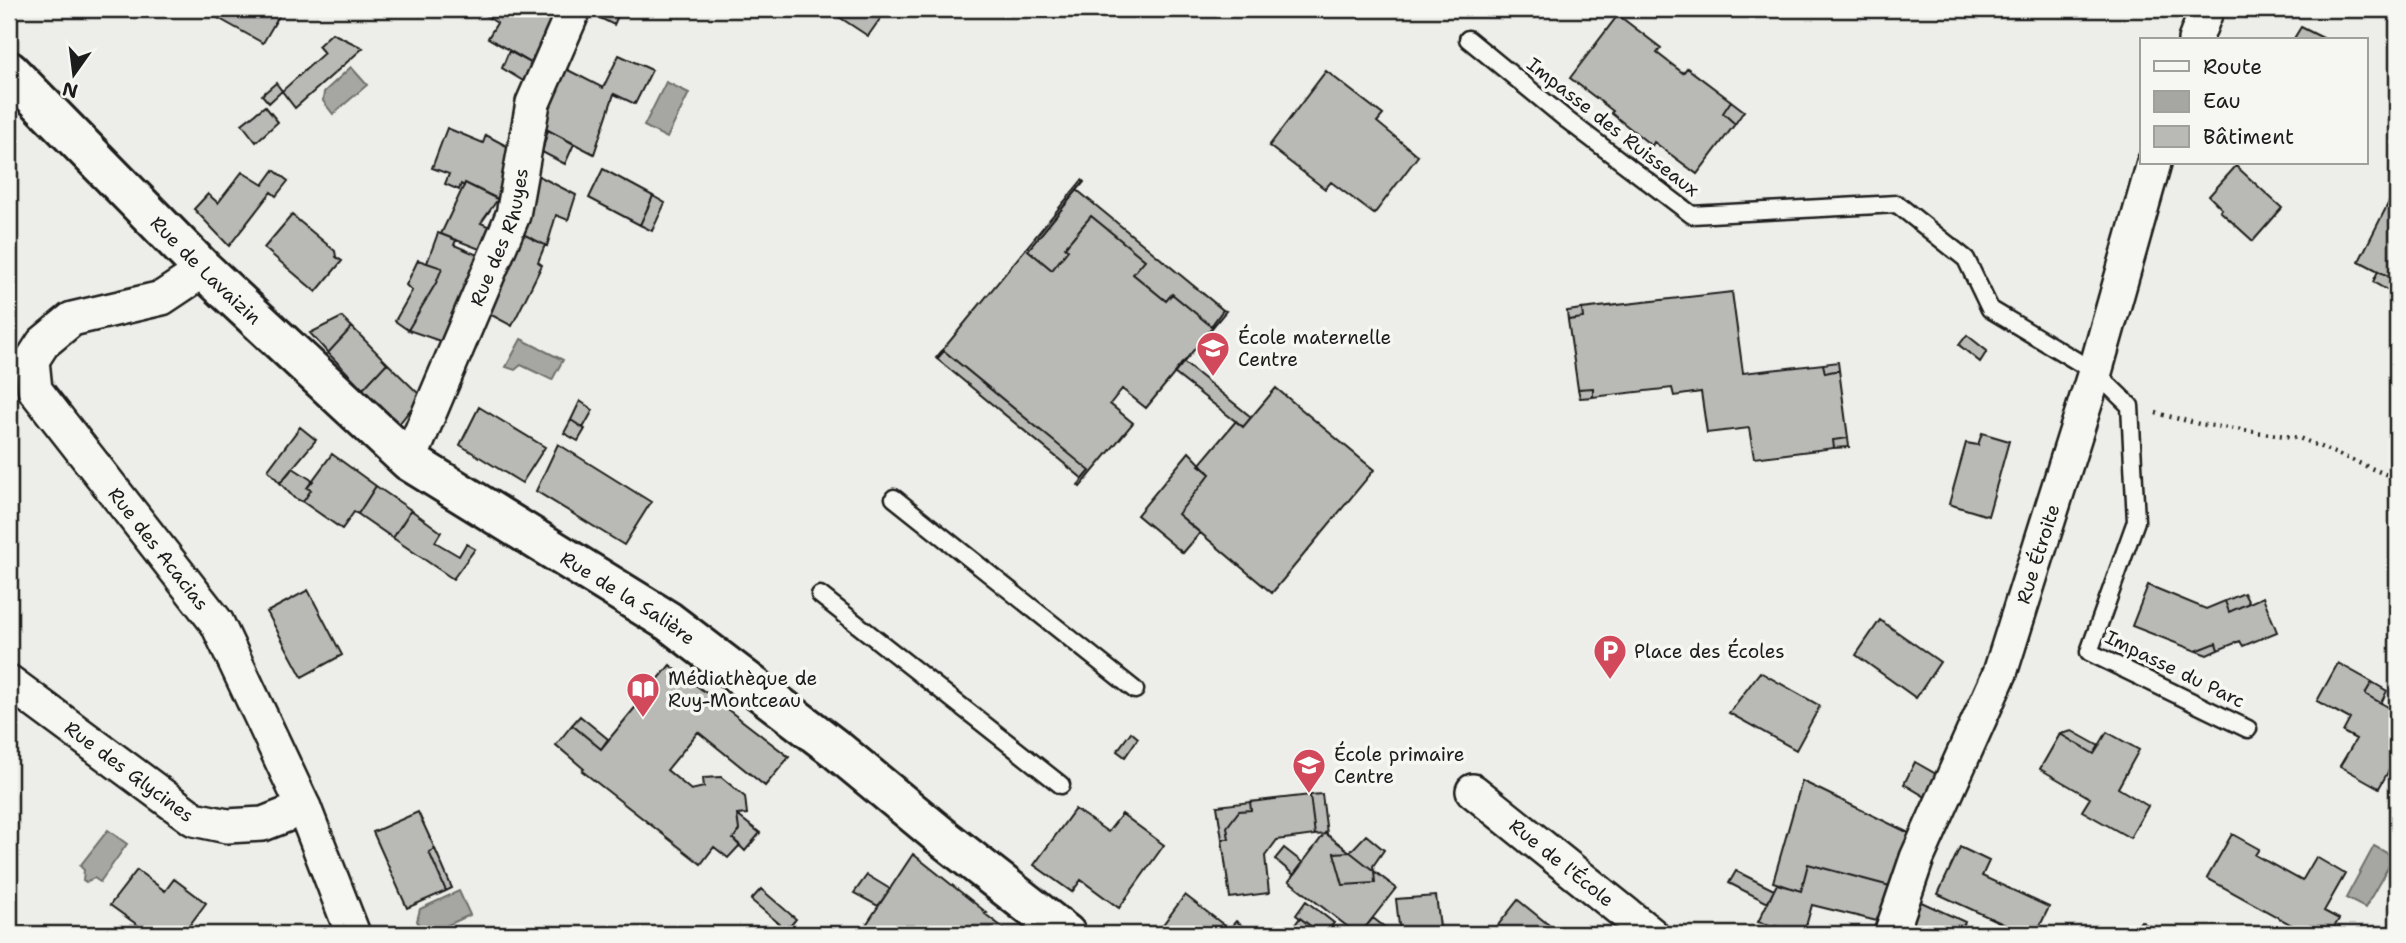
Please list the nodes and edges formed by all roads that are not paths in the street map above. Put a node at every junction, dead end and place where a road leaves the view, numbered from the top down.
1 (574, 9) edge
2 (2207, 9) edge
3 (2196, 38) edge
4 (1468, 39) dead end
5 (9, 71) edge
6 (2154, 164) edge
7 (204, 270) junction
8 (2095, 372) junction
9 (409, 461) junction
10 (894, 498) dead end
11 (820, 595) dead end
12 (9, 682) edge
13 (1135, 690) dead end
14 (2248, 729) dead end
15 (1061, 785) dead end
16 (1473, 791) dead end
17 (304, 808) junction
18 (353, 934) edge
19 (1066, 934) edge
20 (1651, 934) edge
21 (1891, 934) edge

1 - 9 street, Rue des Rhuyes
2 - 3 street
4 - 8 lane, Impasse des Ruisseaux
5 - 7 main road, Rue de Lavaizin
6 - 8 street, Rue Étroite
7 - 9 main road, Rue de Lavaizin
7 - 17 street, Rue des Acacias
8 - 14 lane, Impasse du Parc
8 - 21 street, Rue Étroite
9 - 19 main road, Rue de la Salière
10 - 13 lane
11 - 15 lane
12 - 17 street, Rue des Glycines
16 - 20 street, Rue de l'École
17 - 18 street, Rue des Acacias

